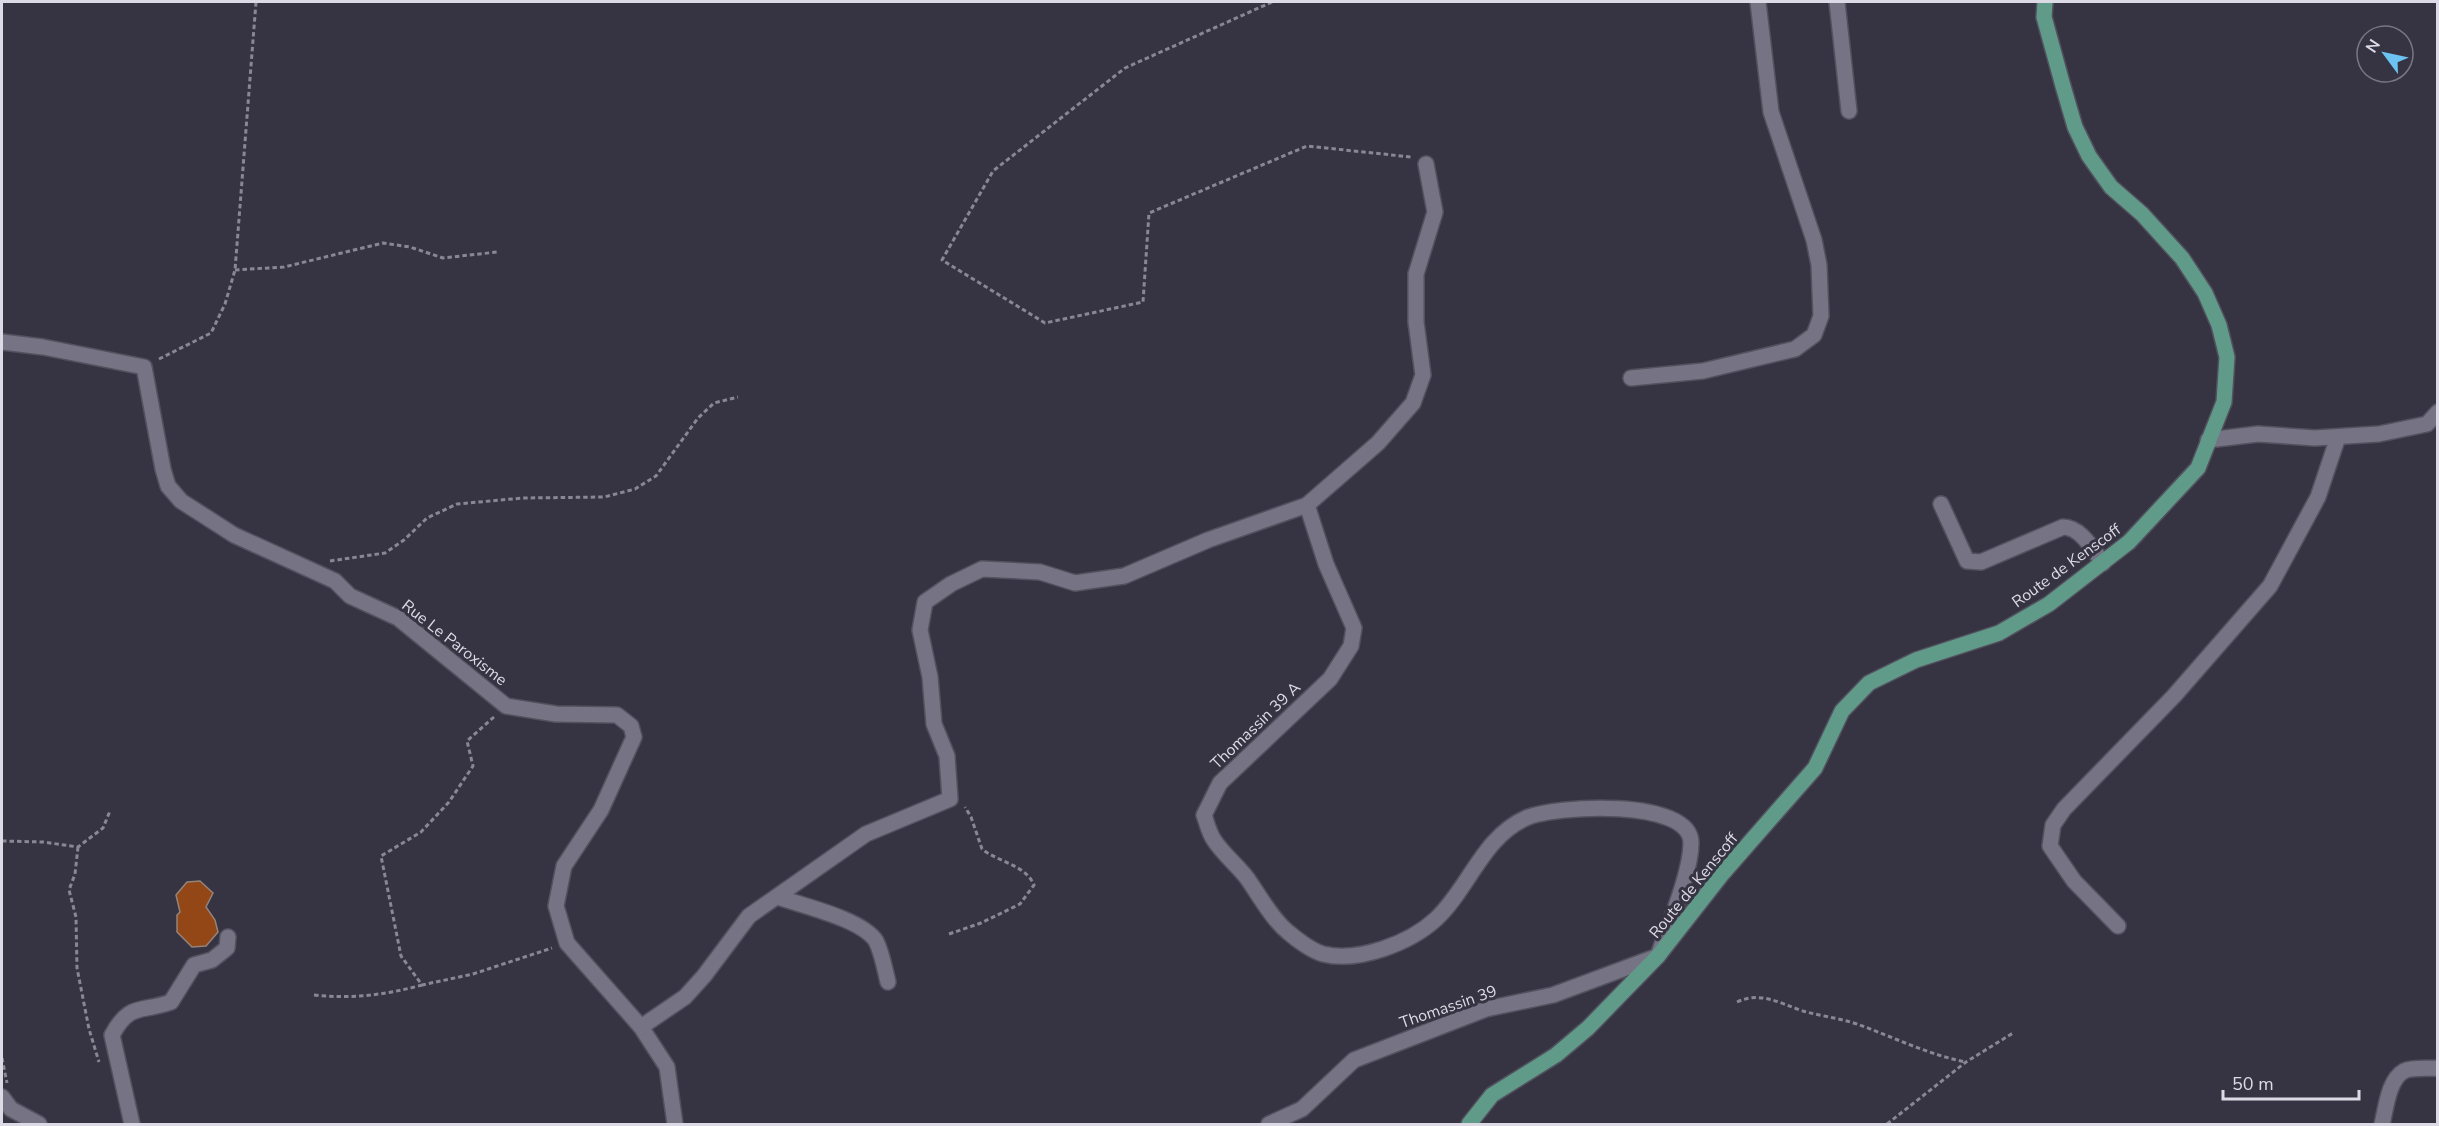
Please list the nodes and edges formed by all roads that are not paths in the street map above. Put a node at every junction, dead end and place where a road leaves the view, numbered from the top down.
1 (1758, 2) edge
2 (1837, 2) edge
3 (2045, 2) edge
4 (1849, 111) dead end
5 (1426, 164) road end
6 (2, 342) edge
7 (1630, 378) dead end
8 (2438, 412) edge
9 (2337, 436) junction
10 (2208, 440) junction
11 (1941, 504) dead end
12 (1307, 505) junction
13 (2103, 562) junction
14 (778, 897) junction
15 (2118, 926) dead end
16 (228, 937) dead end
17 (1658, 956) junction
18 (888, 982) dead end
19 (641, 1027) junction
20 (2438, 1068) edge
21 (2, 1097) edge
22 (39, 1125) edge
23 (132, 1125) edge
24 (675, 1125) edge
25 (1269, 1125) edge
26 (1469, 1125) edge
27 (2382, 1125) edge

1 - 7 street
2 - 4 street
3 - 10 main road, Route de Kenscoff
5 - 12 street
6 - 19 street, Rue Le Paroxisme
8 - 9 street
9 - 10 street
9 - 15 street
10 - 13 main road, Route de Kenscoff
11 - 13 street
12 - 14 street
12 - 17 street, Thomassin 39 A
13 - 17 main road, Route de Kenscoff
14 - 18 street
14 - 19 street
16 - 23 street
17 - 25 street, Thomassin 39
17 - 26 main road, Route de Kenscoff
19 - 24 street, Rue Le Paroxisme
20 - 27 street
21 - 22 street

